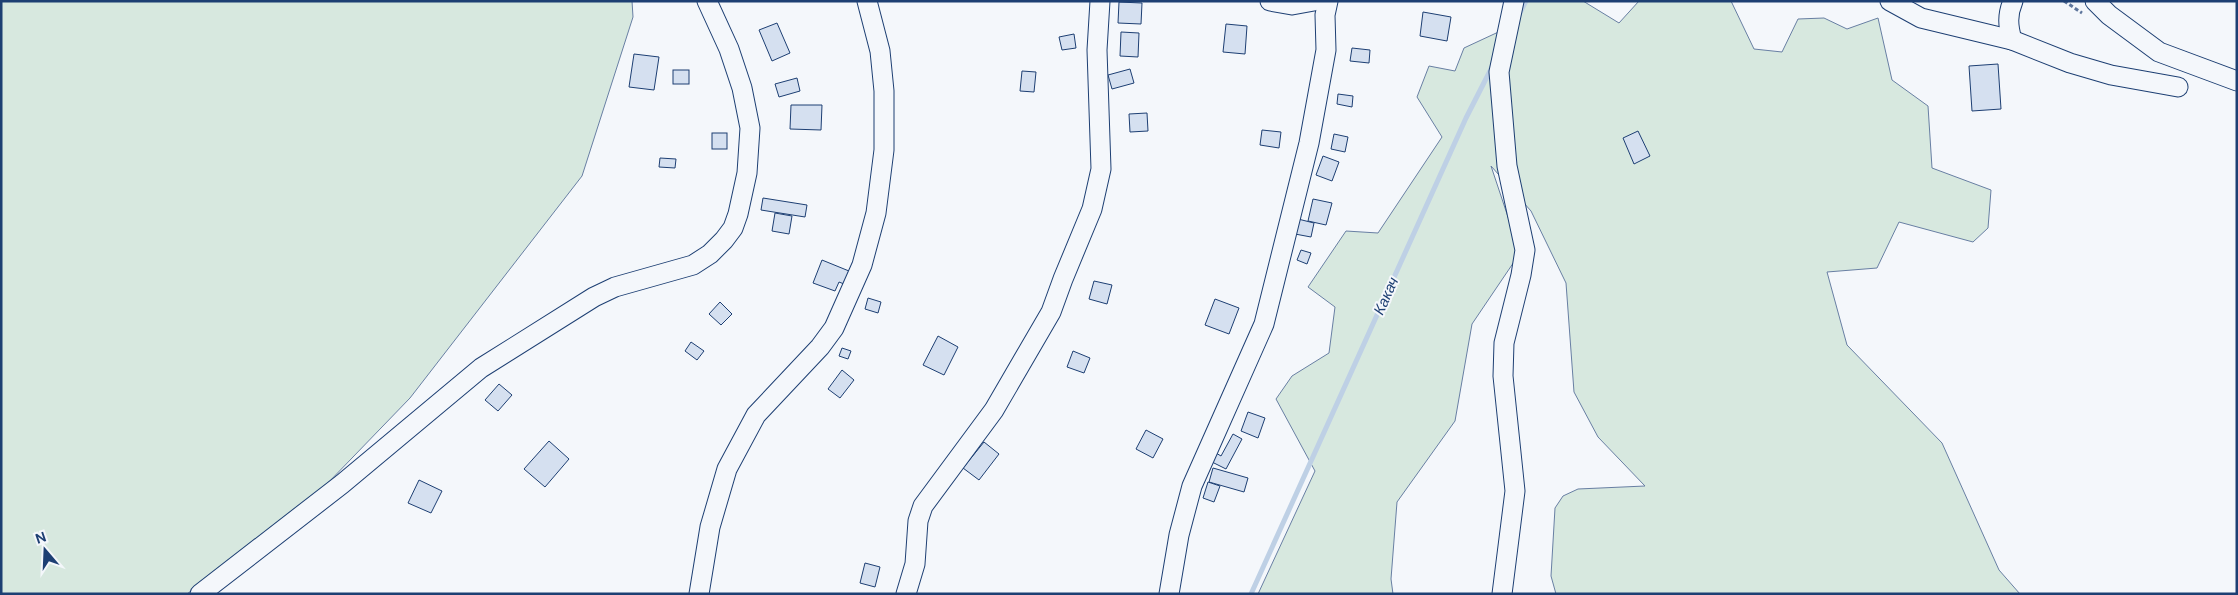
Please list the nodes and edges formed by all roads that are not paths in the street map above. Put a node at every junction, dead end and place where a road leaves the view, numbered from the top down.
1 (707, 1) edge
2 (867, 1) edge
3 (1100, 1) edge
4 (1270, 1) edge
5 (1314, 1) edge
6 (1328, 1) edge
7 (1514, 1) edge
8 (1890, 1) edge
9 (2013, 1) edge
10 (2095, 1) edge
11 (2012, 40) junction
12 (2237, 80) edge
13 (2178, 87) dead end
14 (200, 594) edge
15 (699, 594) edge
16 (906, 594) edge
17 (1169, 594) edge
18 (1502, 594) edge

1 - 14 street
2 - 15 street
3 - 16 street
4 - 5 street
6 - 17 street
7 - 18 street
8 - 11 street
9 - 11 street
10 - 12 street
11 - 13 street

